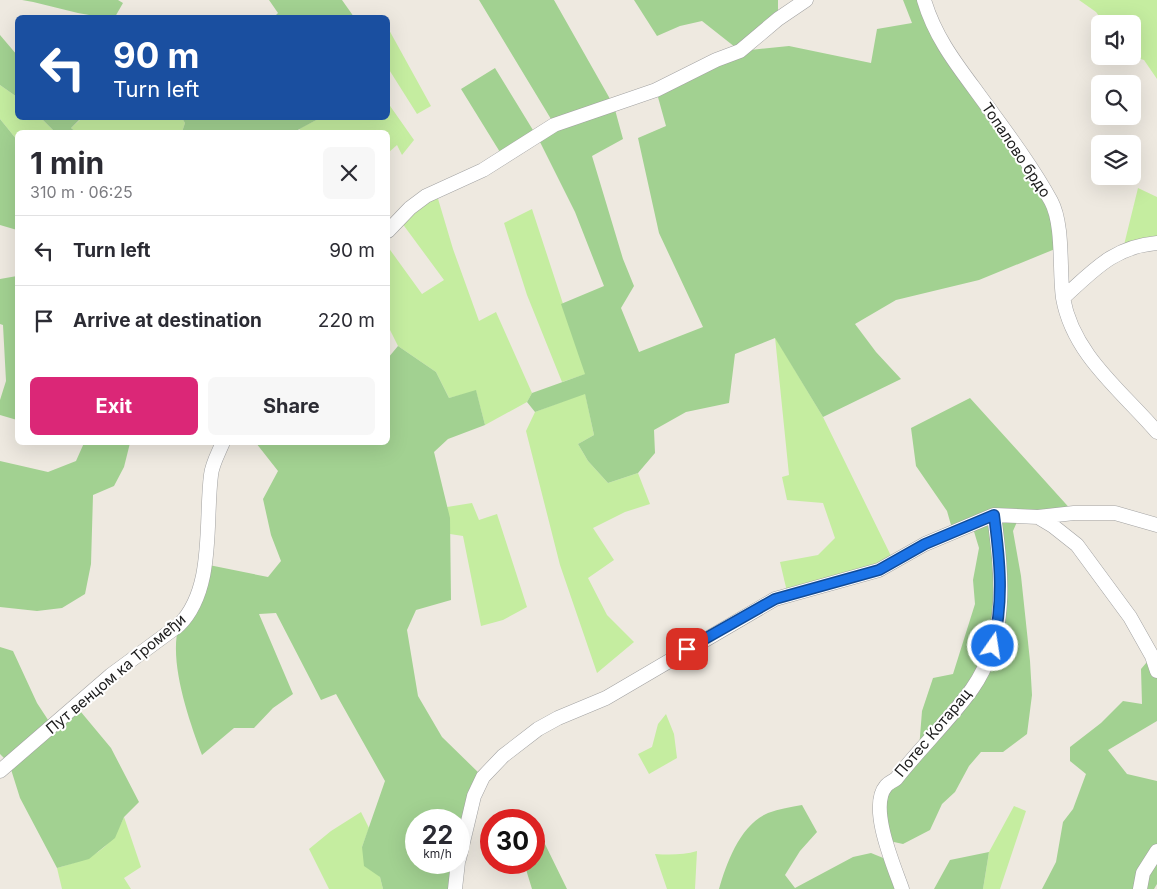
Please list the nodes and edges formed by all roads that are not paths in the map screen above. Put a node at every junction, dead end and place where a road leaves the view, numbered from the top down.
1 (806, 0) edge
2 (924, 0) edge
3 (390, 229) edge
4 (1157, 243) edge
5 (1063, 298) junction
6 (1157, 432) edge
7 (222, 445) edge
8 (994, 515) junction
9 (1038, 517) junction
10 (1157, 525) edge
11 (1157, 671) edge
12 (0, 771) edge
13 (470, 812) edge
14 (1157, 851) edge
15 (457, 874) edge
16 (455, 889) edge
17 (902, 889) edge
18 (1140, 889) edge

1 - 3 street
2 - 5 street, Топалово брдо
4 - 5 street
5 - 6 street, Топалово брдо
7 - 12 street, Пут венцом ка Тромеђи
8 - 9 street
8 - 13 street
8 - 17 street, Потес Котарац
9 - 10 street
9 - 11 street
14 - 18 street
15 - 16 street

